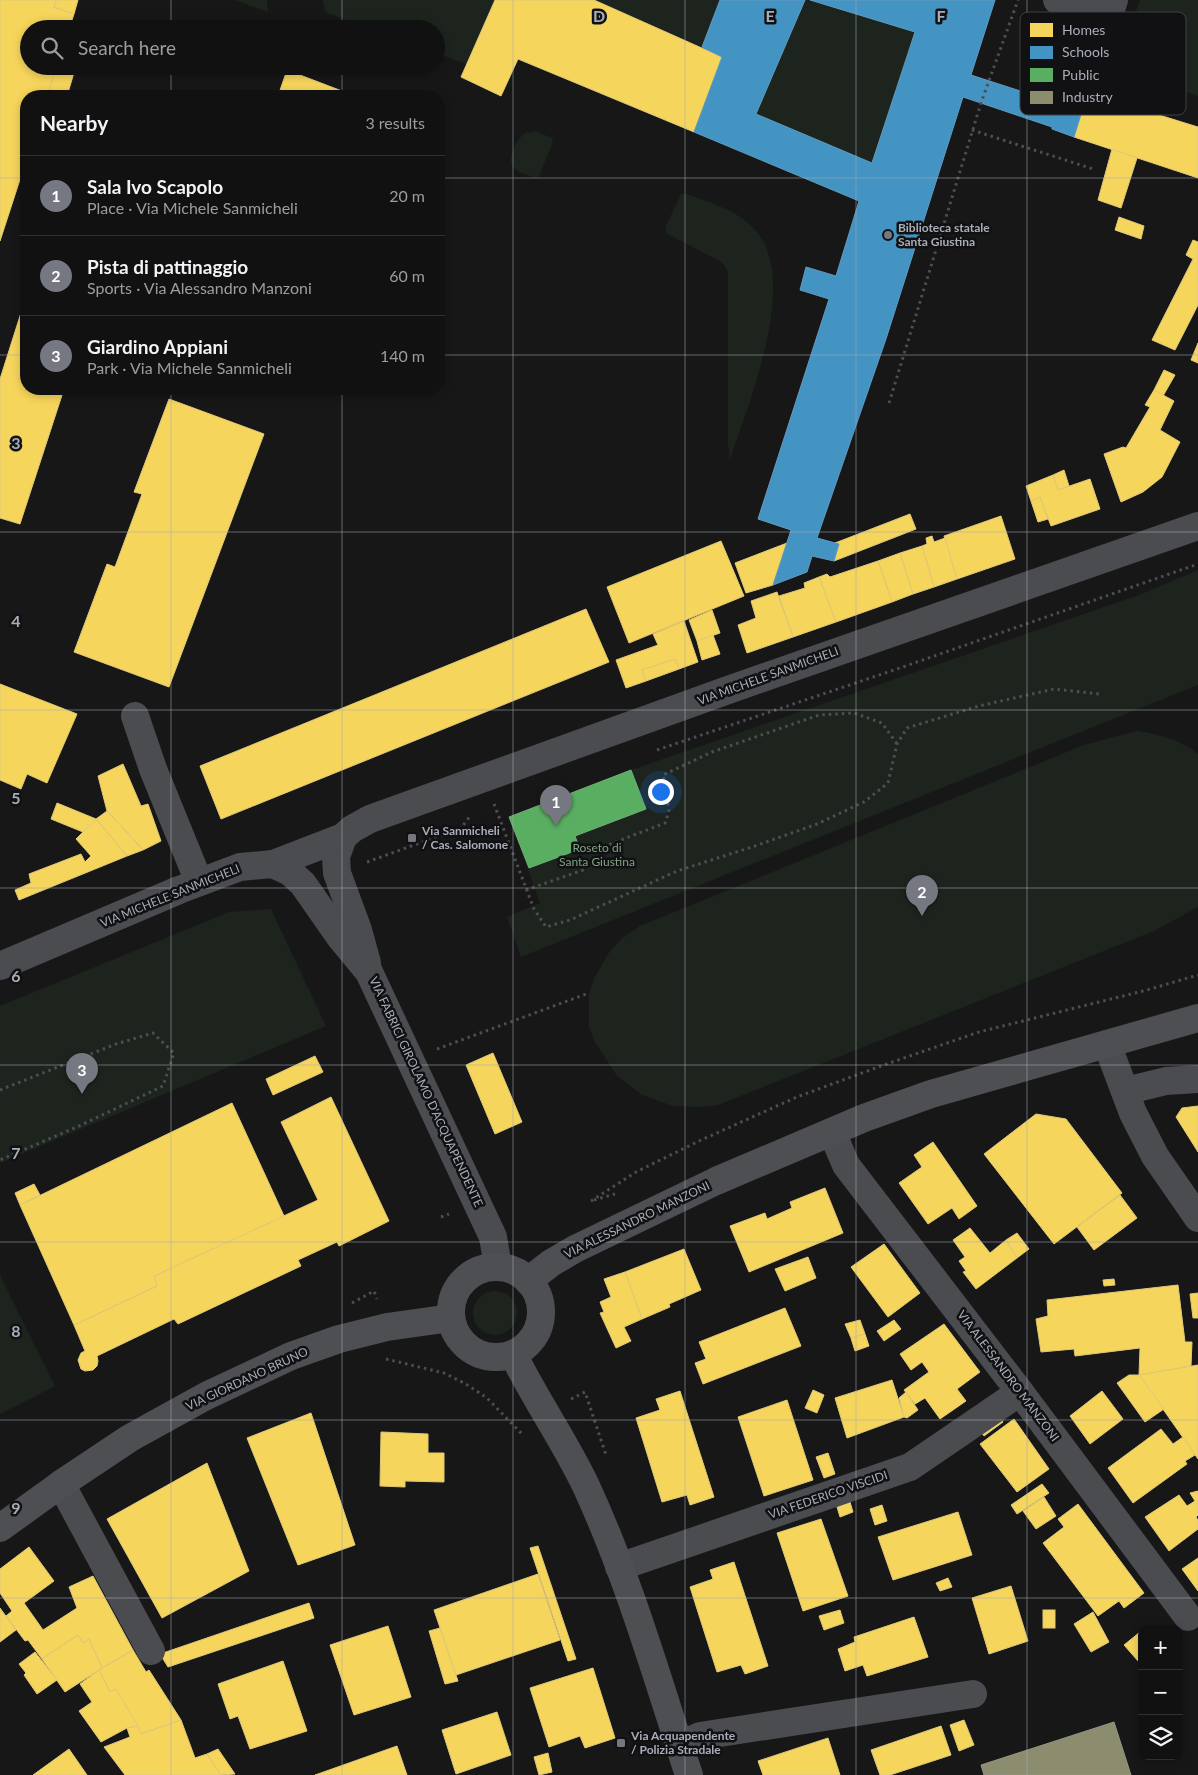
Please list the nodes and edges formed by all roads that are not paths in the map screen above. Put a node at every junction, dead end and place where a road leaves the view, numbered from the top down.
1 (1057, 0) edge
2 (1114, 0) edge
3 (1099, 12) edge
4 (1110, 12) edge
5 (1198, 526) edge
6 (135, 716) dead end
7 (343, 837) junction
8 (273, 864) junction
9 (199, 882) junction
10 (0, 966) edge
11 (369, 972) junction
12 (1198, 1018) edge
13 (1107, 1044) junction
14 (1198, 1079) edge
15 (1125, 1091) junction
16 (832, 1132) junction
17 (1198, 1218) edge
18 (498, 1267) junction
19 (528, 1281) junction
20 (451, 1318) junction
21 (513, 1354) junction
22 (1020, 1392) junction
23 (61, 1484) junction
24 (0, 1528) edge
25 (620, 1567) junction
26 (1188, 1617) dead end
27 (152, 1651) dead end
28 (973, 1694) dead end
29 (679, 1745) junction
30 (689, 1775) edge

1 - 3 street
2 - 4 street
5 - 7 street, VIA MICHELE SANMICHELI
6 - 9 street
7 - 8 street, VIA MICHELE SANMICHELI
7 - 11 street
8 - 9 street, VIA MICHELE SANMICHELI
8 - 11 street, VIA FABRICI GIROLAMO D'ACQUAPENDENTE
9 - 10 street, VIA MICHELE SANMICHELI
11 - 18 street, VIA FABRICI GIROLAMO D'ACQUAPENDENTE
12 - 13 main road, VIA ALESSANDRO MANZONI
13 - 15 street
13 - 16 main road, VIA ALESSANDRO MANZONI
14 - 15 street
15 - 17 street
16 - 19 main road, VIA ALESSANDRO MANZONI
16 - 22 street, VIA ALESSANDRO MANZONI
18 - 19 main road
18 - 20 main road
19 - 21 main road
20 - 21 main road
20 - 23 main road, VIA GIORDANO BRUNO
21 - 25 main road
22 - 25 street, VIA FEDERICO VISCIDI
22 - 26 street, VIA ALESSANDRO MANZONI
23 - 24 main road, VIA GIORDANO BRUNO
23 - 27 street
25 - 29 main road
28 - 29 street
29 - 30 main road

